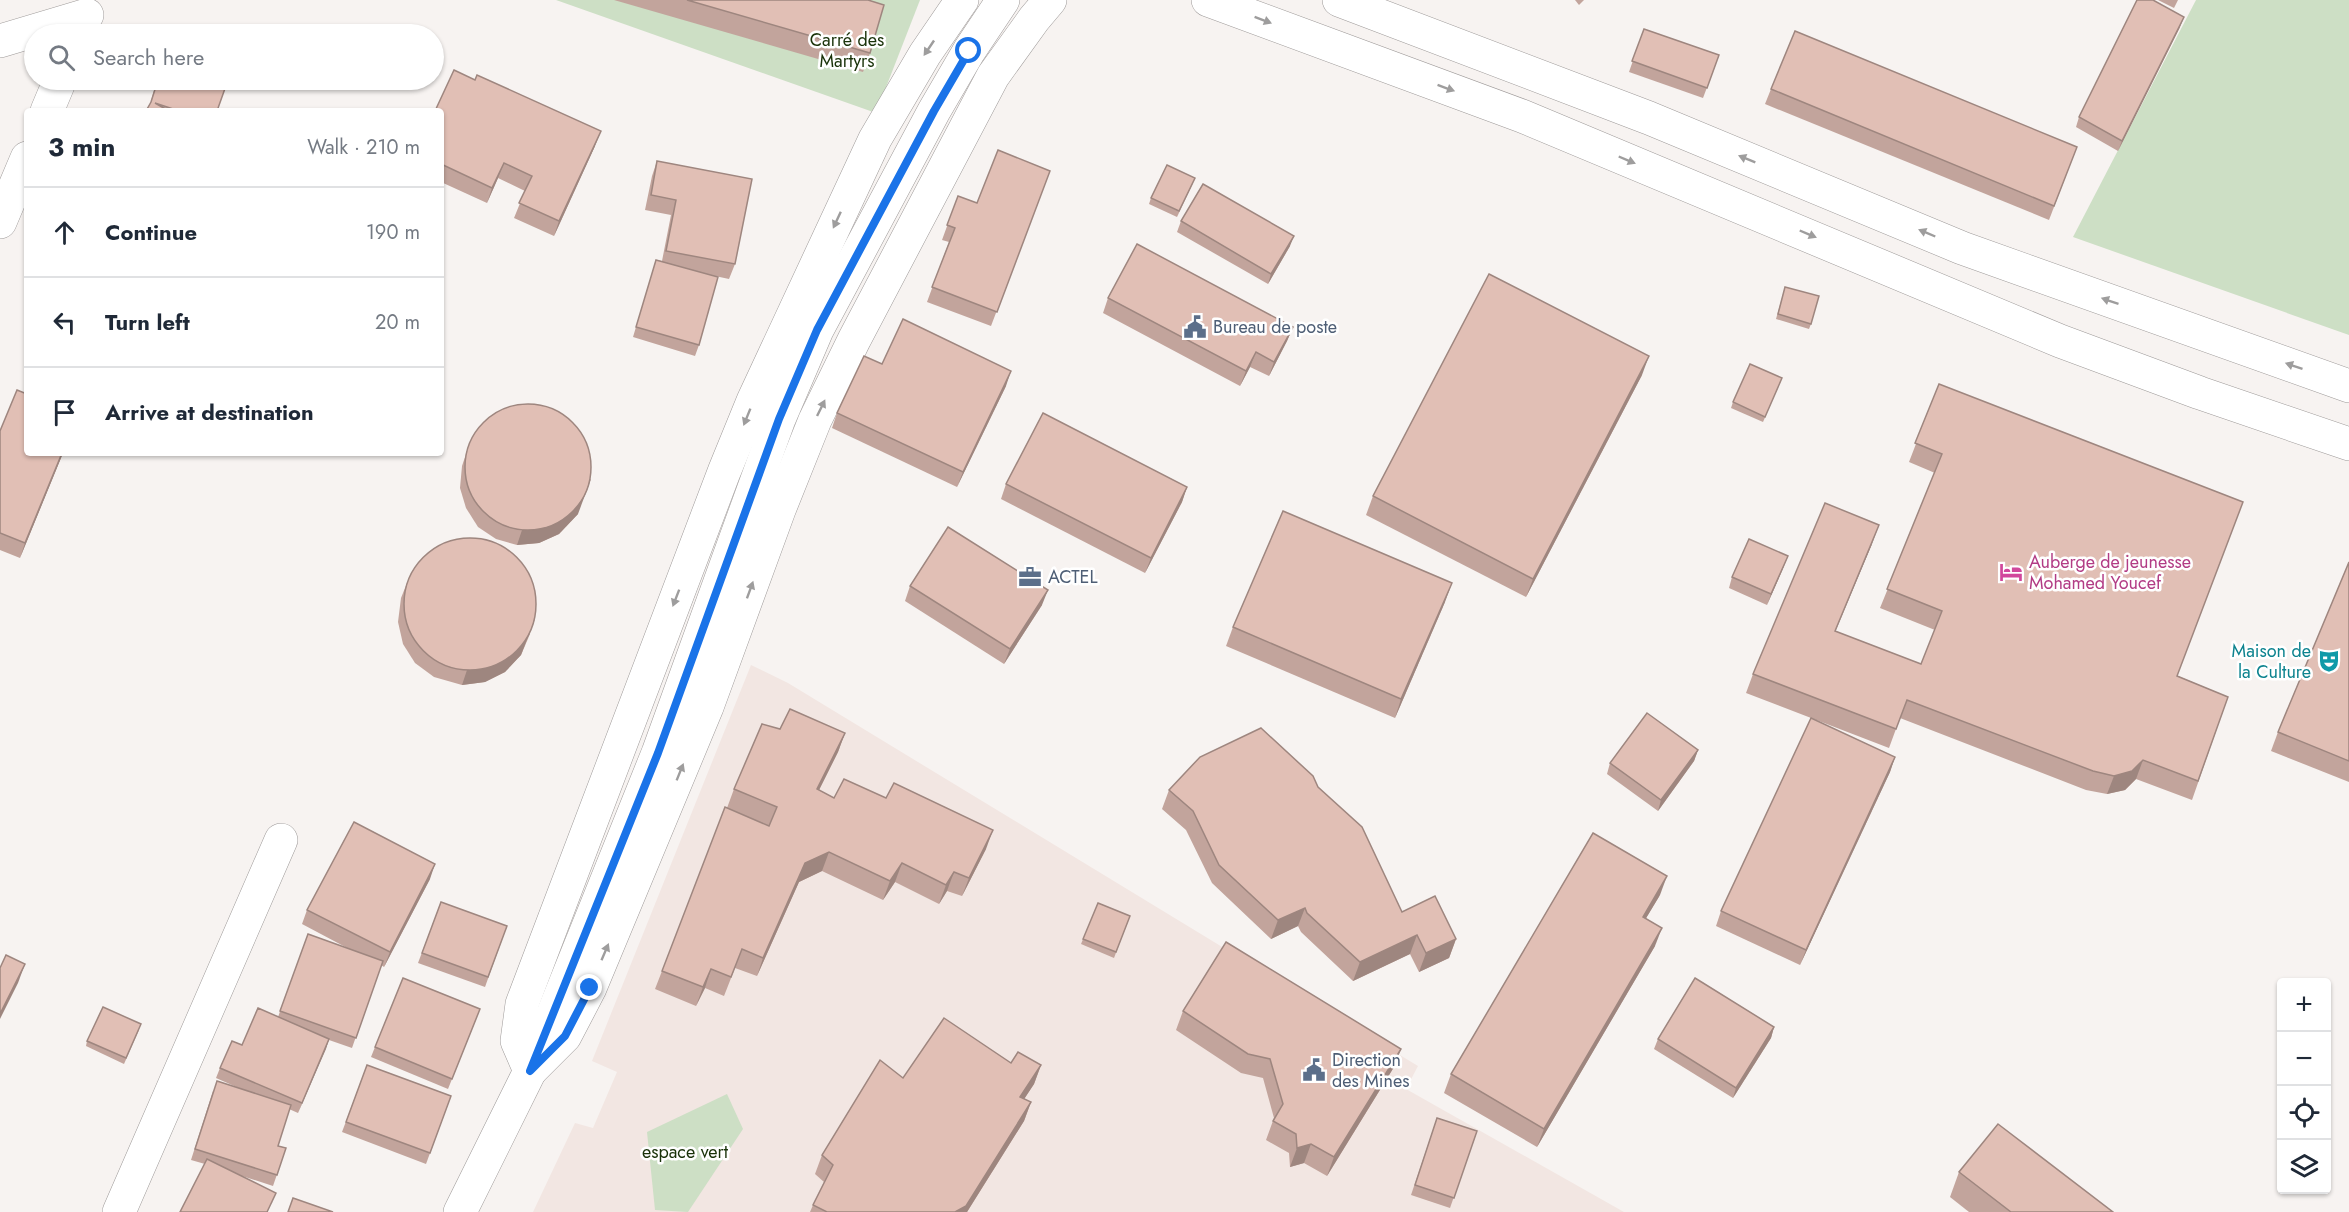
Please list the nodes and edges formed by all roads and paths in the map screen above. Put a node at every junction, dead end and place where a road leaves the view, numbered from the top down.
1 (962, 0) edge
2 (1003, 0) edge
3 (1050, 0) edge
4 (1208, 0) edge
5 (1340, 0) edge
6 (87, 16) edge
7 (59, 24) edge
8 (24, 34) edge
9 (0, 41) edge
10 (56, 90) edge
11 (48, 108) edge
12 (24, 165) edge
13 (0, 222) edge
14 (2349, 386) edge
15 (2349, 444) edge
16 (281, 840) dead end
17 (530, 1071) junction
18 (119, 1212) edge
19 (460, 1212) edge

1 -> 17 street
2 - 17 street
17 -> 3 street
4 -> 15 street
14 -> 5 street
6 - 7 street
8 - 9 street
10 - 11 street
12 - 13 street
16 - 18 street
17 - 19 street

